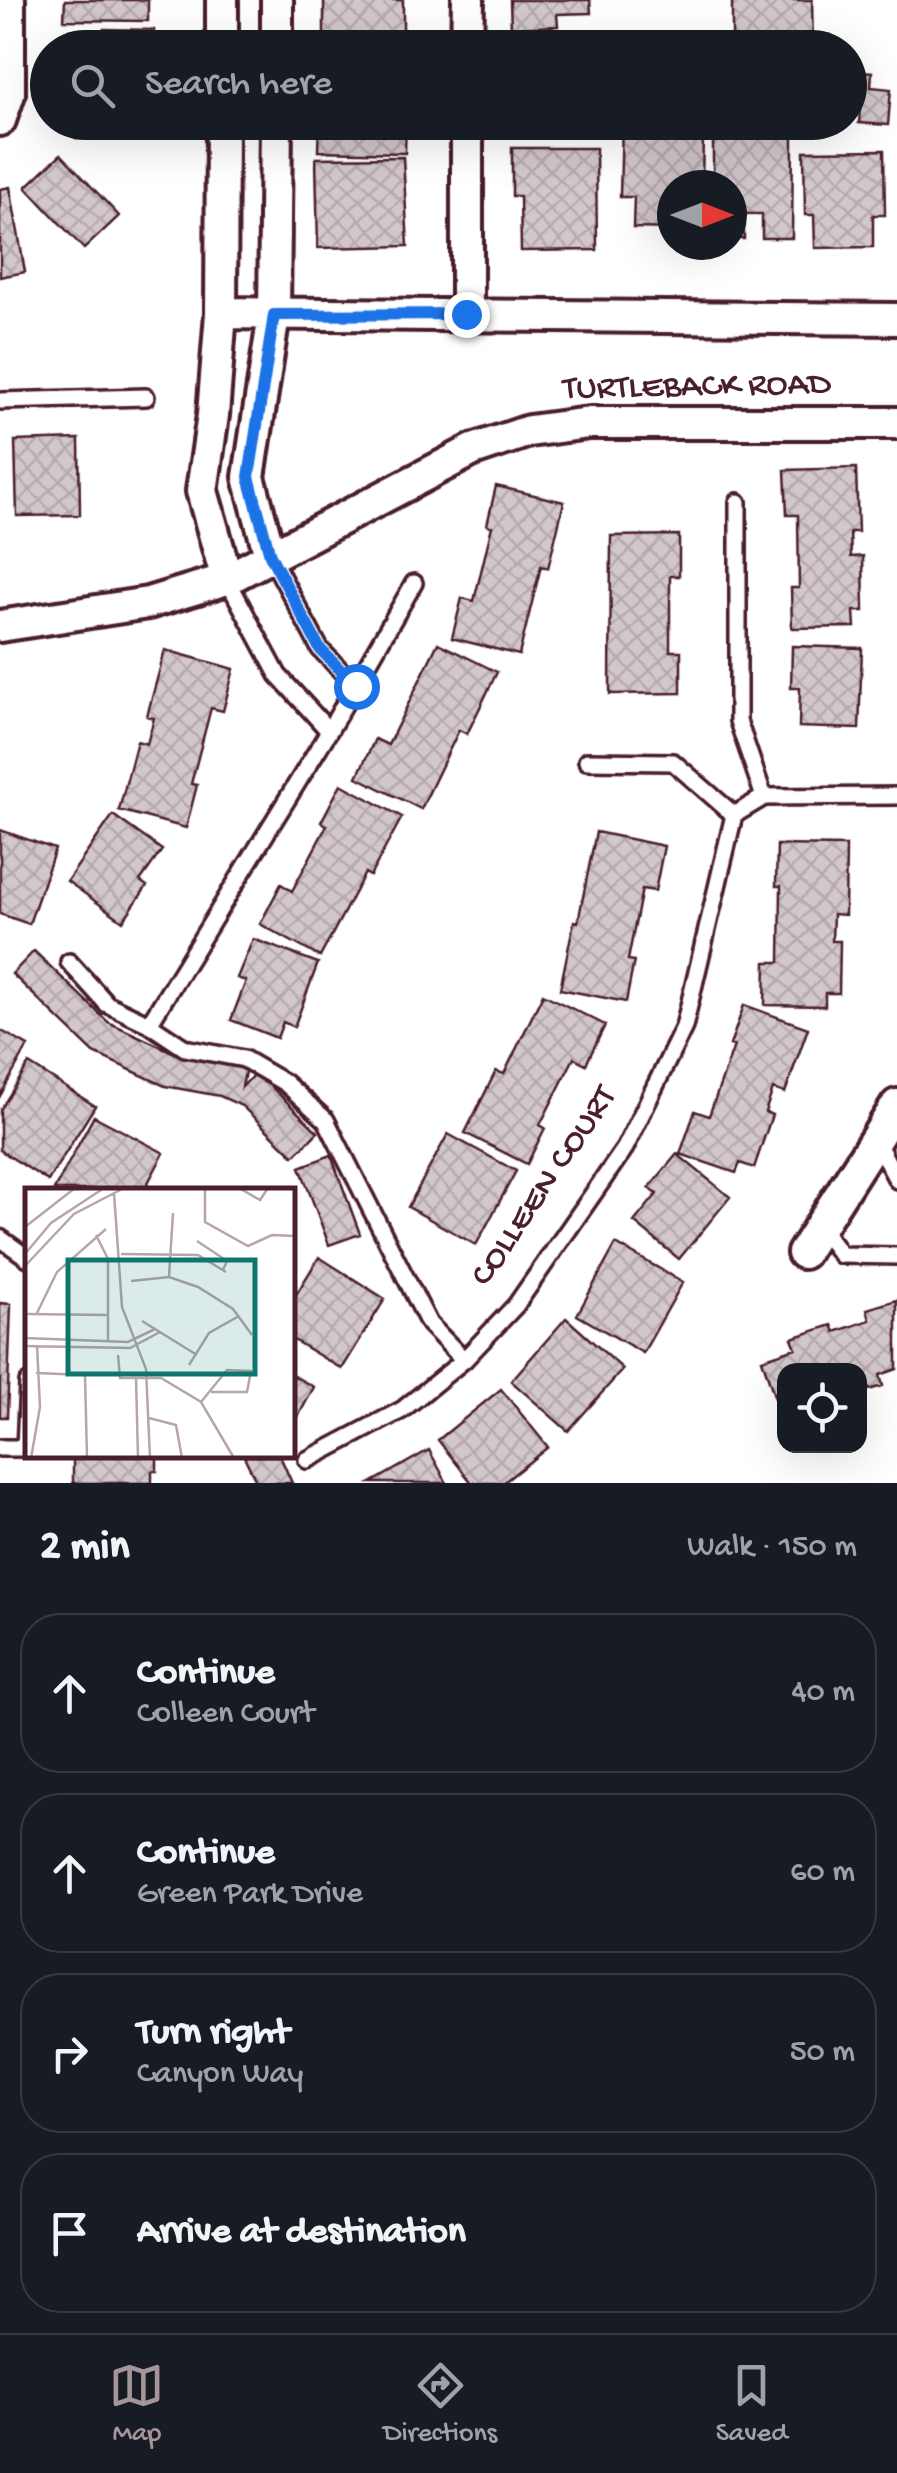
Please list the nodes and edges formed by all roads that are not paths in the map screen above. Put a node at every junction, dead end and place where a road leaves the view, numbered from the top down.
1 (9, 0) edge
2 (222, 0) edge
3 (277, 0) edge
4 (468, 0) edge
5 (222, 30) edge
6 (277, 30) edge
7 (468, 30) edge
8 (0, 120) edge
9 (222, 140) edge
10 (276, 140) edge
11 (467, 140) edge
12 (221, 313) junction
13 (466, 314) junction
14 (274, 315) junction
15 (897, 319) edge
16 (146, 397) dead end
17 (0, 400) edge
18 (897, 423) edge
19 (738, 502) dead end
20 (270, 555) junction
21 (228, 579) junction
22 (414, 583) dead end
23 (0, 626) edge
24 (356, 686) junction
25 (329, 731) junction
26 (587, 761) dead end
27 (897, 796) edge
28 (764, 797) junction
29 (734, 815) junction
30 (69, 962) dead end
31 (149, 1024) junction
32 (897, 1105) edge
33 (875, 1139) junction
34 (897, 1180) edge
35 (820, 1227) junction
36 (0, 1238) edge
37 (803, 1253) dead end
38 (25, 1256) edge
39 (897, 1256) edge
40 (464, 1360) junction
41 (25, 1432) edge
42 (0, 1448) edge
43 (307, 1460) dead end

1 - 8 street
2 - 5 street
3 - 6 street
4 - 7 street
9 - 12 street
10 - 14 street
11 - 13 street
12 - 14 street
12 - 21 street
13 - 14 street
13 - 15 street
14 - 20 street
16 - 17 lane
18 - 20 street, TURTLEBACK ROAD
19 - 28 lane
20 - 21 street, TURTLEBACK ROAD
20 - 24 lane
21 - 23 street, TURTLEBACK ROAD
21 - 25 lane
22 - 24 lane
24 - 25 lane
25 - 31 lane
26 - 29 lane
27 - 28 lane
28 - 29 lane
29 - 40 lane, COLLEEN COURT
30 - 31 lane
31 - 40 lane
32 - 33 street
33 - 34 lane
33 - 35 street
35 - 37 street
35 - 39 lane
36 - 38 lane
40 - 43 lane, COLLEEN COURT
41 - 42 lane

